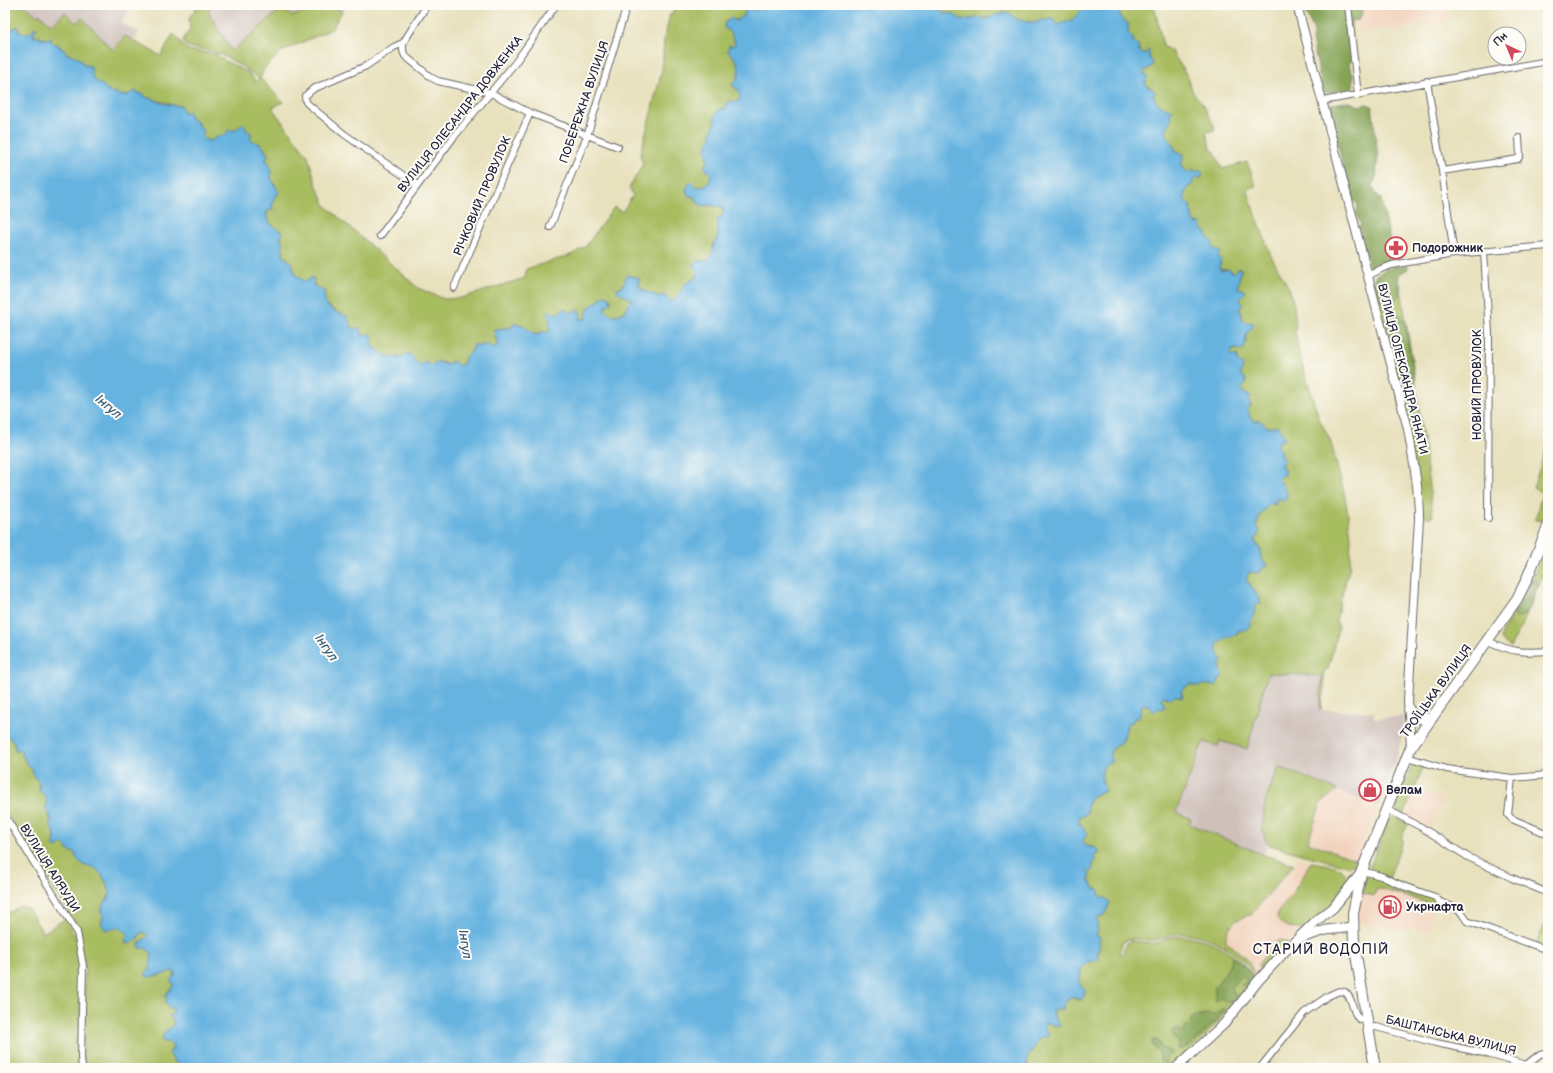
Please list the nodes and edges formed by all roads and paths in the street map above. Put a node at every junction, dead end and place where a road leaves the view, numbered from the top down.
1 (427, 5) edge
2 (556, 5) edge
3 (627, 5) edge
4 (1297, 5) edge
5 (1348, 5) edge
6 (404, 43) junction
7 (1548, 61) edge
8 (1426, 81) junction
9 (491, 93) junction
10 (1358, 95) junction
11 (1322, 101) junction
12 (530, 113) junction
13 (587, 136) junction
14 (1519, 138) dead end
15 (618, 147) dead end
16 (1442, 171) junction
17 (417, 185) junction
18 (550, 227) dead end
19 (380, 236) dead end
20 (1548, 246) edge
21 (1484, 252) junction
22 (1454, 254) junction
23 (1368, 276) junction
24 (454, 288) dead end
25 (1488, 518) dead end
26 (1548, 527) edge
27 (1488, 642) junction
28 (1548, 651) edge
29 (1410, 710) junction
30 (1432, 718) junction
31 (1411, 748) junction
32 (1407, 757) junction
33 (1548, 775) edge
34 (1512, 778) junction
35 (1386, 809) junction
36 (5, 816) edge
37 (1548, 834) edge
38 (1361, 872) junction
39 (1548, 893) edge
40 (1353, 927) junction
41 (1297, 939) junction
42 (1548, 949) edge
43 (1367, 1023) junction
44 (1548, 1052) edge
45 (1527, 1067) edge
46 (82, 1068) edge
47 (1176, 1068) edge
48 (1260, 1068) edge
49 (1375, 1068) edge

1 - 6 street
2 - 9 street, ВУЛИЦЯ ОЛЕСАНДРА ДОВЖЕНКА
3 - 13 street, ПОБЕРЕЖНА ВУЛИЦЯ
4 - 11 street, ВУЛИЦЯ ОЛЕКСАНДРА ЯНАТИ
5 - 10 street
6 - 9 street
6 - 17 street
7 - 8 street
8 - 10 street
8 - 16 street
9 - 12 street
9 - 17 street, ВУЛИЦЯ ОЛЕСАНДРА ДОВЖЕНКА
10 - 11 street
11 - 23 street, ВУЛИЦЯ ОЛЕКСАНДРА ЯНАТИ
12 - 13 street
12 - 24 street, РІЧКОВИЙ ПРОВУЛОК
13 - 15 street
13 - 18 street, ПОБЕРЕЖНА ВУЛИЦЯ
14 - 16 street
16 - 22 street
17 - 19 street, ВУЛИЦЯ ОЛЕСАНДРА ДОВЖЕНКА
20 - 21 street
21 - 22 street
21 - 25 street, НОВИЙ ПРОВУЛОК
22 - 23 street
23 - 29 street, ВУЛИЦЯ ОЛЕКСАНДРА ЯНАТИ
26 - 27 main road, ТРОЇЦЬКА ВУЛИЦЯ
27 - 28 street
27 - 30 main road, ТРОЇЦЬКА ВУЛИЦЯ
29 - 30 main road
29 - 31 street, ВУЛИЦЯ ОЛЕКСАНДРА ЯНАТИ
30 - 31 main road, ТРОЇЦЬКА ВУЛИЦЯ
31 - 32 main road, ТРОЇЦЬКА ВУЛИЦЯ
32 - 34 street
32 - 35 main road, ТРОЇЦЬКА ВУЛИЦЯ
33 - 34 street
34 - 37 street
35 - 38 main road, ТРОЇЦЬКА ВУЛИЦЯ
35 - 39 street
36 - 46 street, ВУЛИЦЯ АЛЯУДИ
38 - 40 main road, ТРОЇЦЬКА ВУЛИЦЯ
38 - 41 main road
38 - 42 street
40 - 41 main road
40 - 43 main road, ТРОЇЦЬКА ВУЛИЦЯ
41 - 47 main road
43 - 45 street, БАШТАНСЬКА ВУЛИЦЯ
43 - 48 street
43 - 49 main road, ТРОЇЦЬКА ВУЛИЦЯ
44 - 45 street, БАШТАНСЬКА ВУЛИЦЯ

